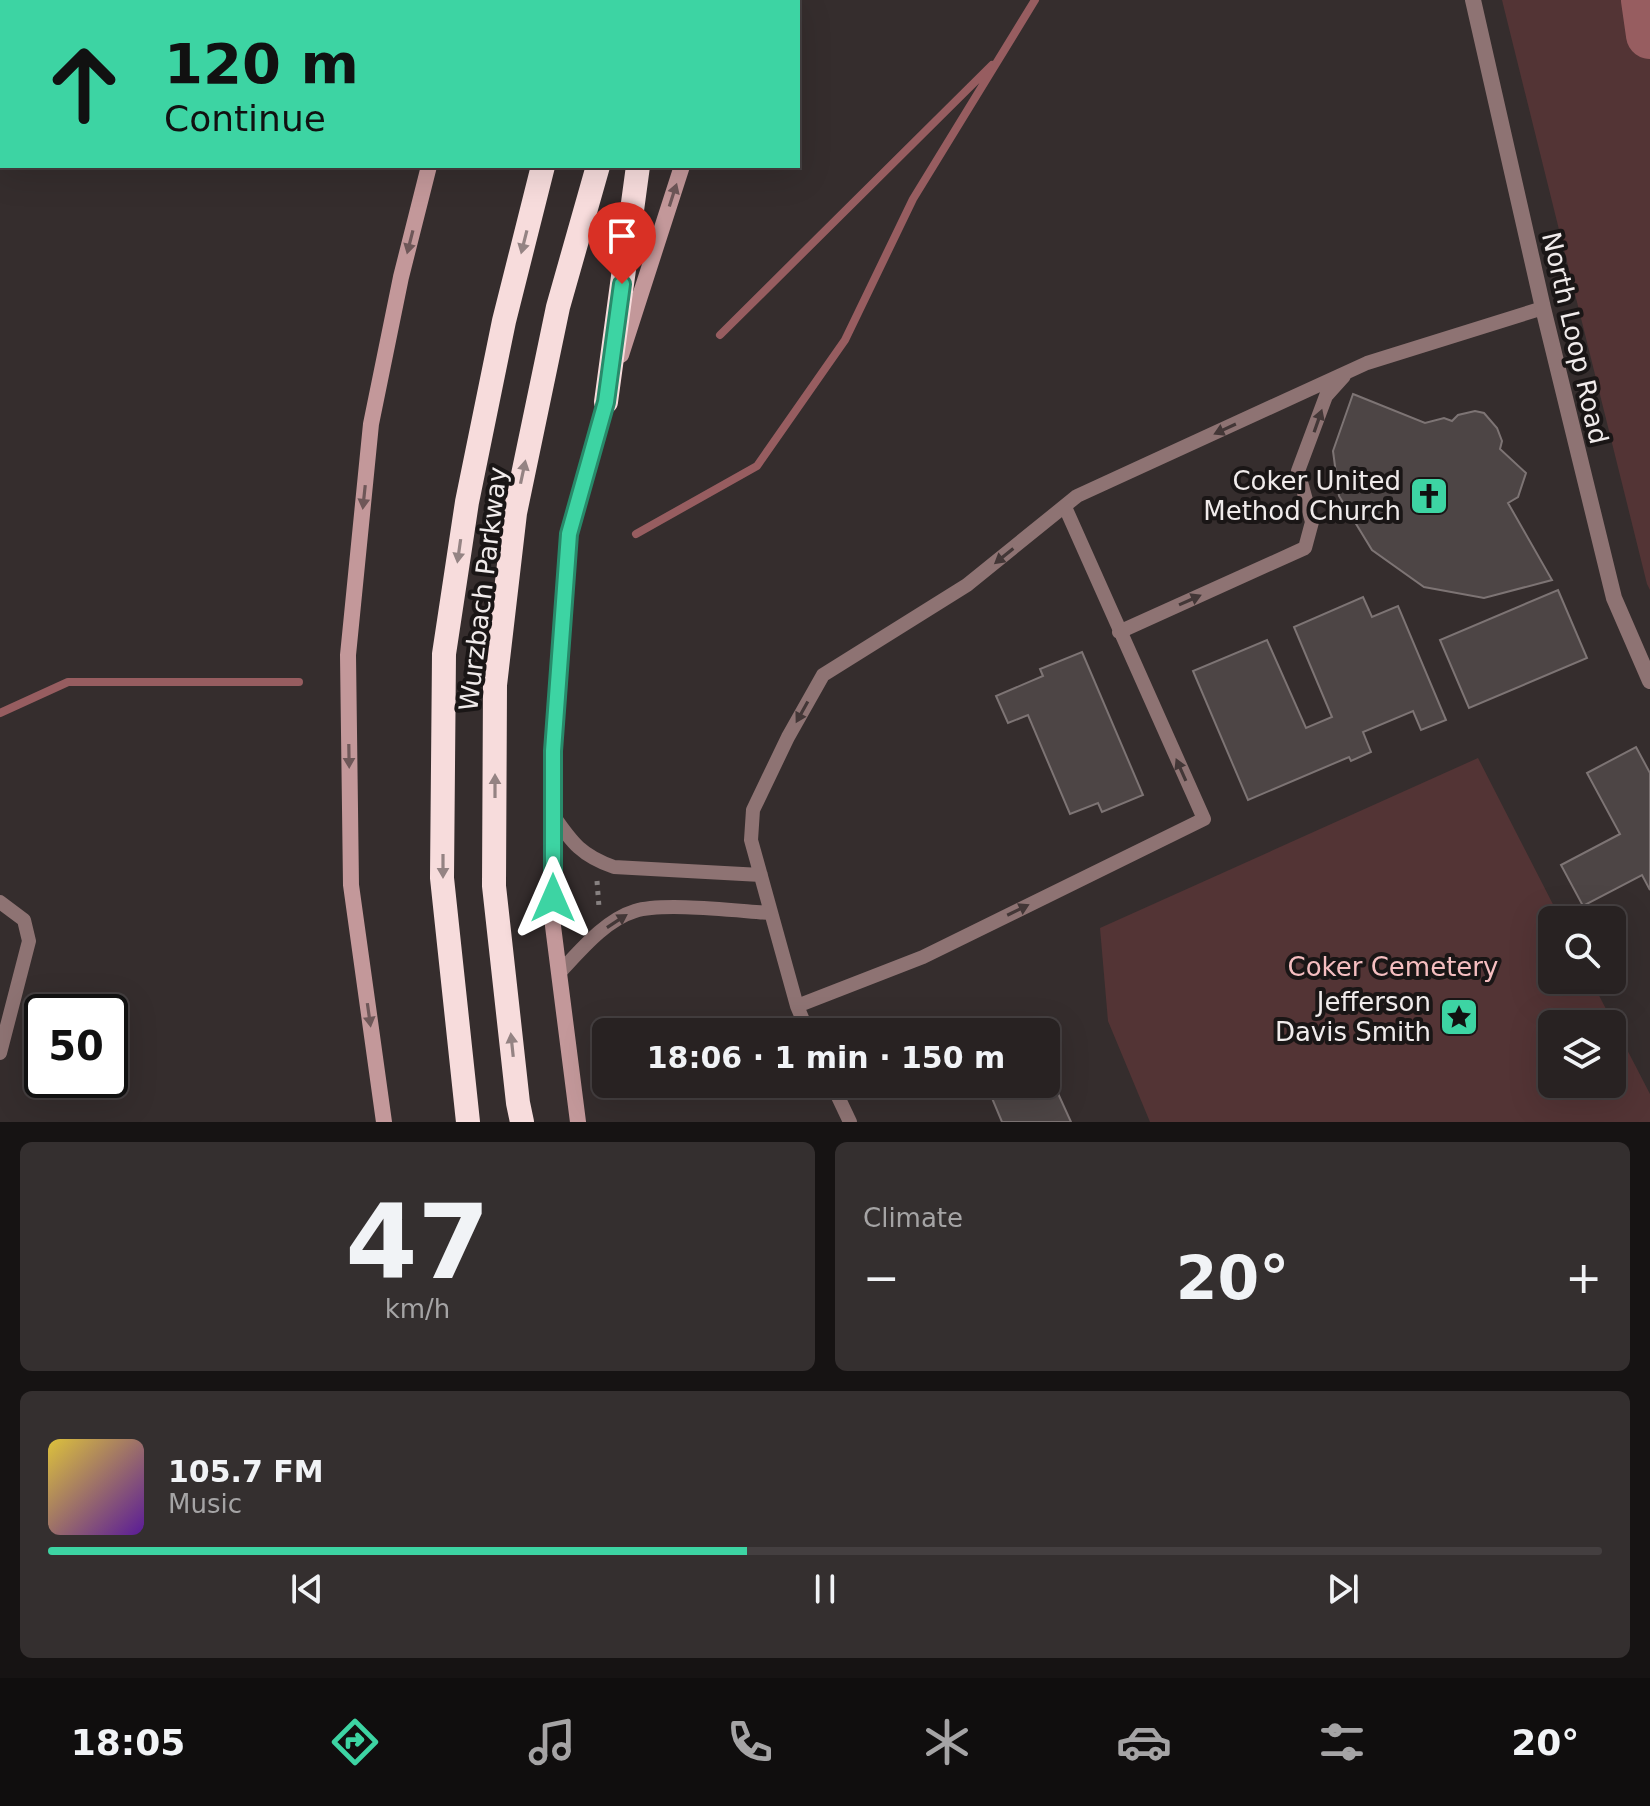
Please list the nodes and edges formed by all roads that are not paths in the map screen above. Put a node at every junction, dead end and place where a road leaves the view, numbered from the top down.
1 (1473, 0) edge
2 (428, 168) edge
3 (542, 168) edge
4 (597, 168) edge
5 (638, 168) edge
6 (681, 168) edge
7 (1543, 308) junction
8 (1346, 373) junction
9 (606, 402) junction
10 (1065, 507) junction
11 (1119, 632) junction
12 (1650, 681) edge
13 (553, 815) junction
14 (761, 875) junction
15 (0, 902) edge
16 (771, 913) junction
17 (559, 973) junction
18 (797, 1006) junction
19 (802, 1018) edge
20 (0, 1053) edge
21 (839, 1098) edge
22 (384, 1122) edge
23 (468, 1122) edge
24 (522, 1122) edge
25 (578, 1122) edge
26 (850, 1122) edge

1 - 7 street, North Loop Road
2 -> 22 main road
3 -> 23 highway, Wurzbach Parkway
24 -> 4 highway, Wurzbach Parkway
5 - 9 highway
9 -> 6 main road
7 - 8 lane
7 - 12 street, North Loop Road
8 -> 10 lane
11 -> 8 lane
9 - 13 main road
10 - 11 lane
10 -> 14 lane
18 -> 11 lane
13 - 14 lane
13 - 17 main road
14 - 16 lane
15 - 20 lane
17 -> 16 lane
16 - 18 lane
17 - 25 main road
18 - 19 lane
21 - 26 lane

